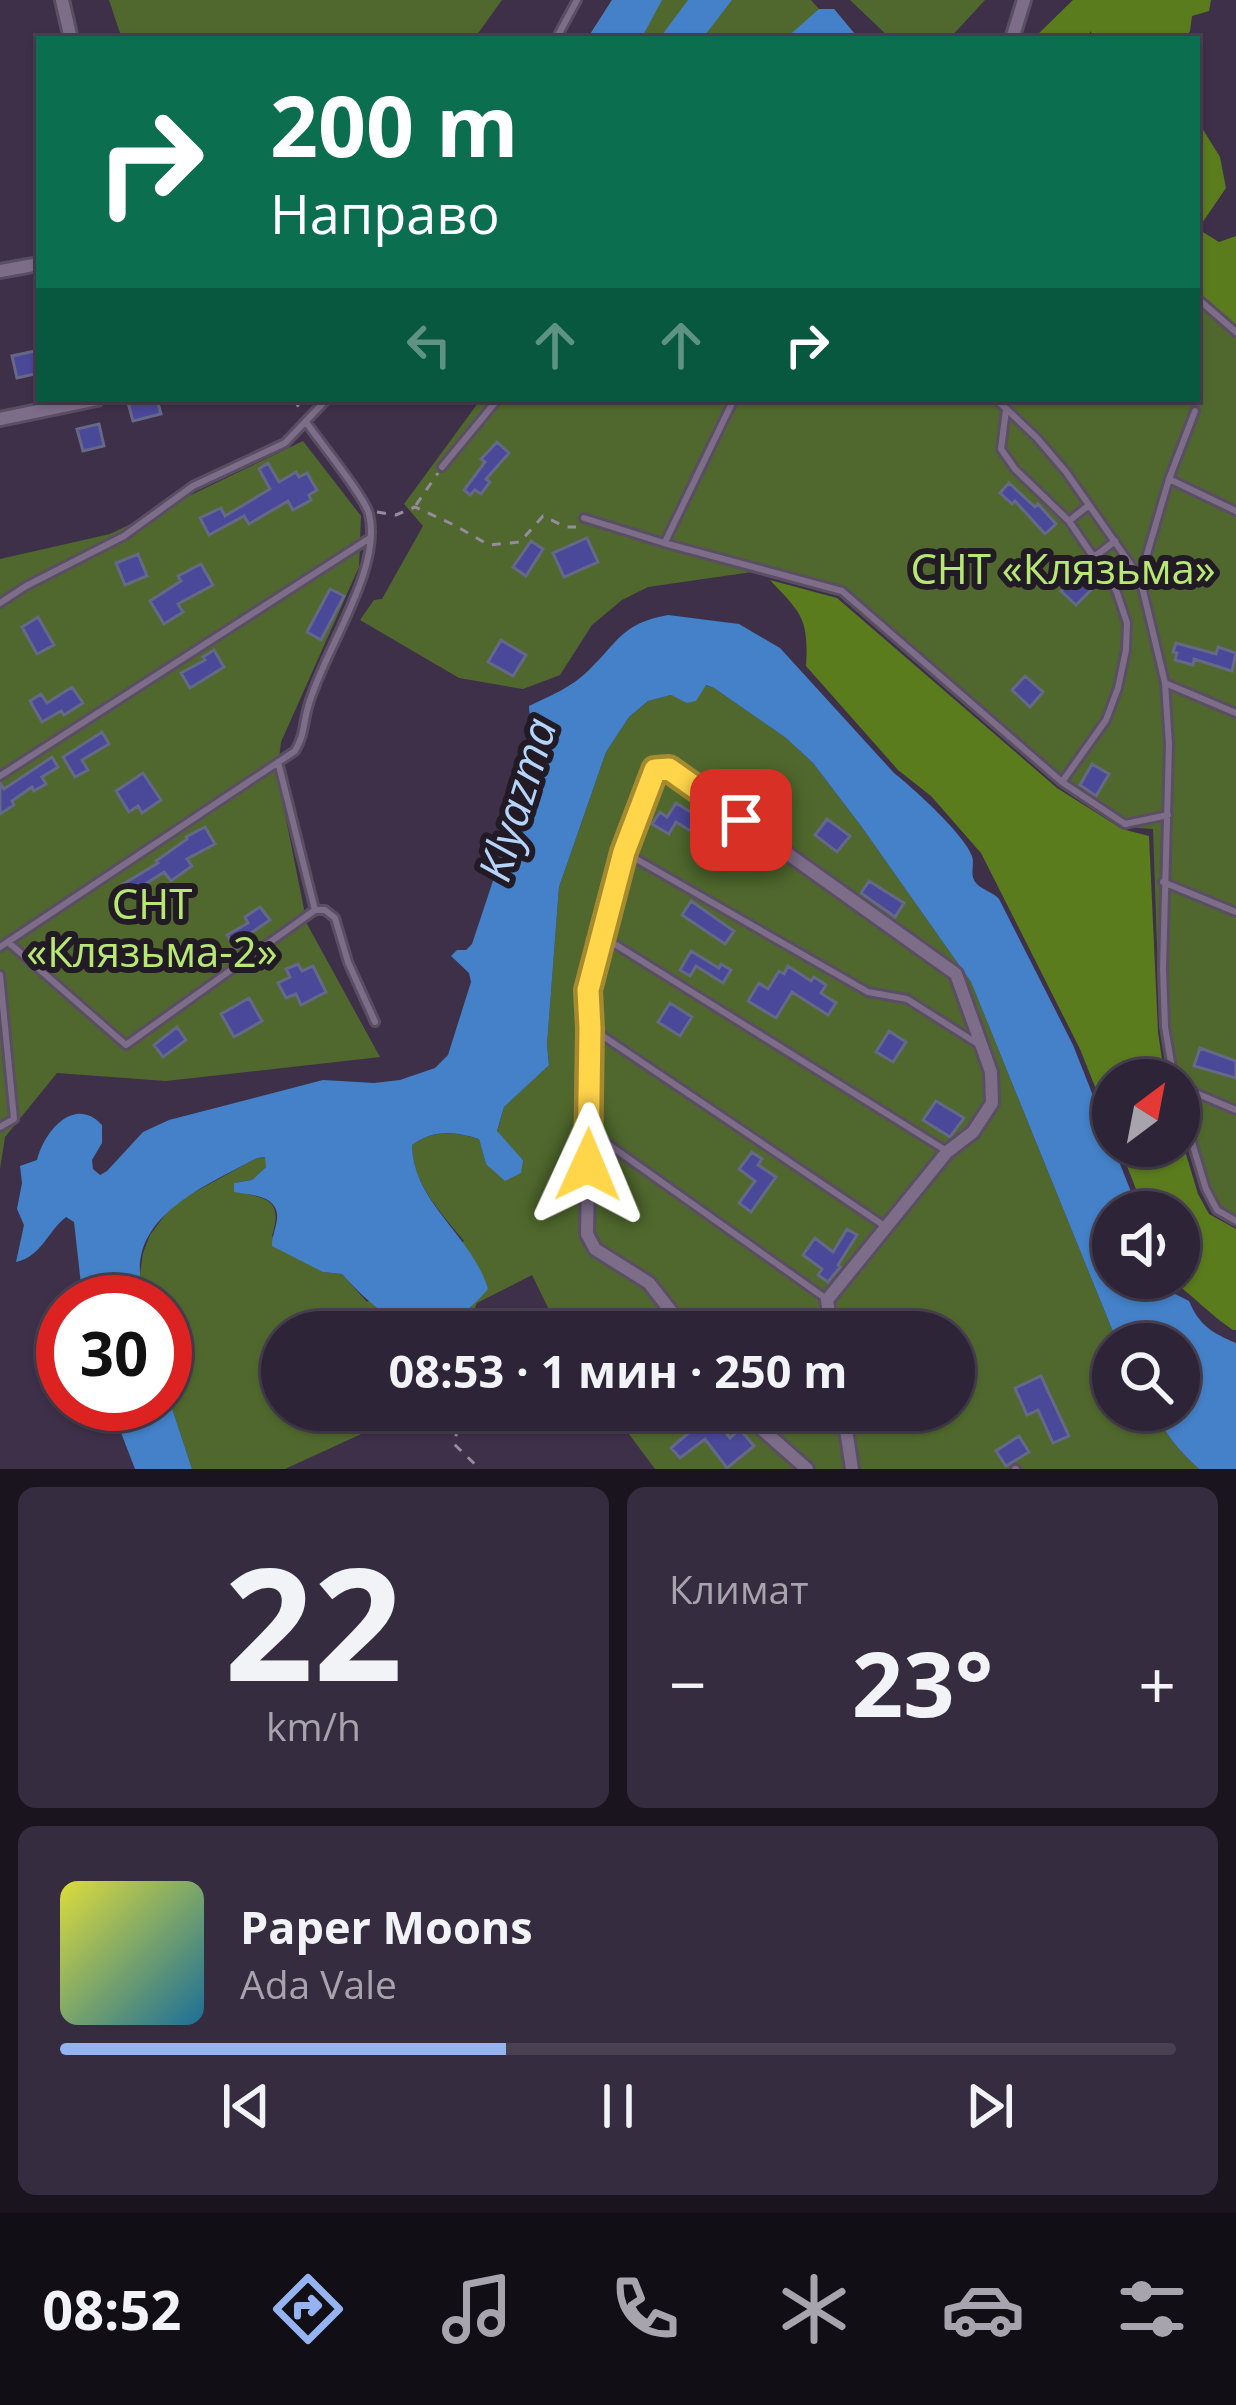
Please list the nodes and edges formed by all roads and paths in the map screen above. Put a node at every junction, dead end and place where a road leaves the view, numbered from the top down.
1 (62, 0) edge
2 (577, 0) edge
3 (1024, 0) edge
4 (70, 36) edge
5 (558, 36) edge
6 (1013, 36) edge
7 (36, 265) edge
8 (0, 271) edge
9 (1200, 301) edge
10 (1236, 332) edge
11 (82, 402) edge
12 (324, 402) edge
13 (496, 402) edge
14 (733, 402) edge
15 (999, 402) edge
16 (1006, 410) junction
17 (1195, 411) dead end
18 (0, 419) edge
19 (307, 422) junction
20 (442, 467) joint
21 (1169, 479) junction
22 (1089, 505) junction
23 (415, 507) junction
24 (369, 511) junction
25 (1236, 511) edge
26 (584, 518) joint
27 (1069, 521) junction
28 (371, 538) junction
29 (1115, 541) junction
30 (664, 543) junction
31 (1094, 558) junction
32 (1140, 578) junction
33 (0, 603) edge
34 (1165, 683) junction
35 (1236, 713) edge
36 (278, 762) junction
37 (0, 776) edge
38 (1062, 782) junction
39 (1168, 815) junction
40 (624, 852) junction
41 (1163, 882) junction
42 (315, 910) junction
43 (1236, 912) edge
44 (602, 936) junction
45 (4, 945) edge
46 (0, 975) edge
47 (375, 1022) dead end
48 (590, 1028) junction
49 (982, 1046) junction
50 (1171, 1059) edge
51 (1200, 1094) edge
52 (1236, 1111) edge
53 (0, 1127) edge
54 (589, 1130) junction
55 (947, 1152) junction
56 (1199, 1167) edge
57 (1236, 1221) edge
58 (886, 1227) junction
59 (827, 1300) junction
60 (671, 1311) edge
61 (829, 1311) edge
62 (457, 1431) edge
63 (764, 1431) edge
64 (846, 1431) edge
65 (480, 1469) edge
66 (807, 1469) edge
67 (852, 1469) edge

1 - 4 street
2 - 5 lane
3 - 6 street
7 - 8 street
9 - 10 lane
11 - 18 street
12 - 19 lane
13 - 20 lane
14 - 30 lane
15 - 16 lane
16 - 22 lane
16 - 27 lane
17 - 21 lane
19 - 24 lane
19 - 33 lane
20 - 23 path
21 - 25 lane
21 - 32 lane
22 - 27 lane
22 - 29 lane
23 - 24 path
23 - 26 path
24 - 28 lane
26 - 30 lane
27 - 31 lane
28 - 36 lane
28 - 37 lane
29 - 31 lane
29 - 32 lane
30 - 38 lane
31 - 38 lane
32 - 34 lane
34 - 35 lane
34 - 39 lane
36 - 42 lane
36 - 45 lane
38 - 39 lane
39 - 41 lane
40 - 44 street
40 - 49 lane
40 - 49 street
41 - 43 lane
41 - 50 lane
42 - 45 lane
42 - 47 lane
44 - 48 street
44 - 55 lane
46 - 53 lane
48 - 54 street
48 - 58 lane
49 - 55 street
51 - 52 lane
54 - 59 lane
54 - 60 street
55 - 58 street
56 - 57 lane
58 - 59 street
59 - 61 street
62 - 65 path
63 - 66 street
64 - 67 street

